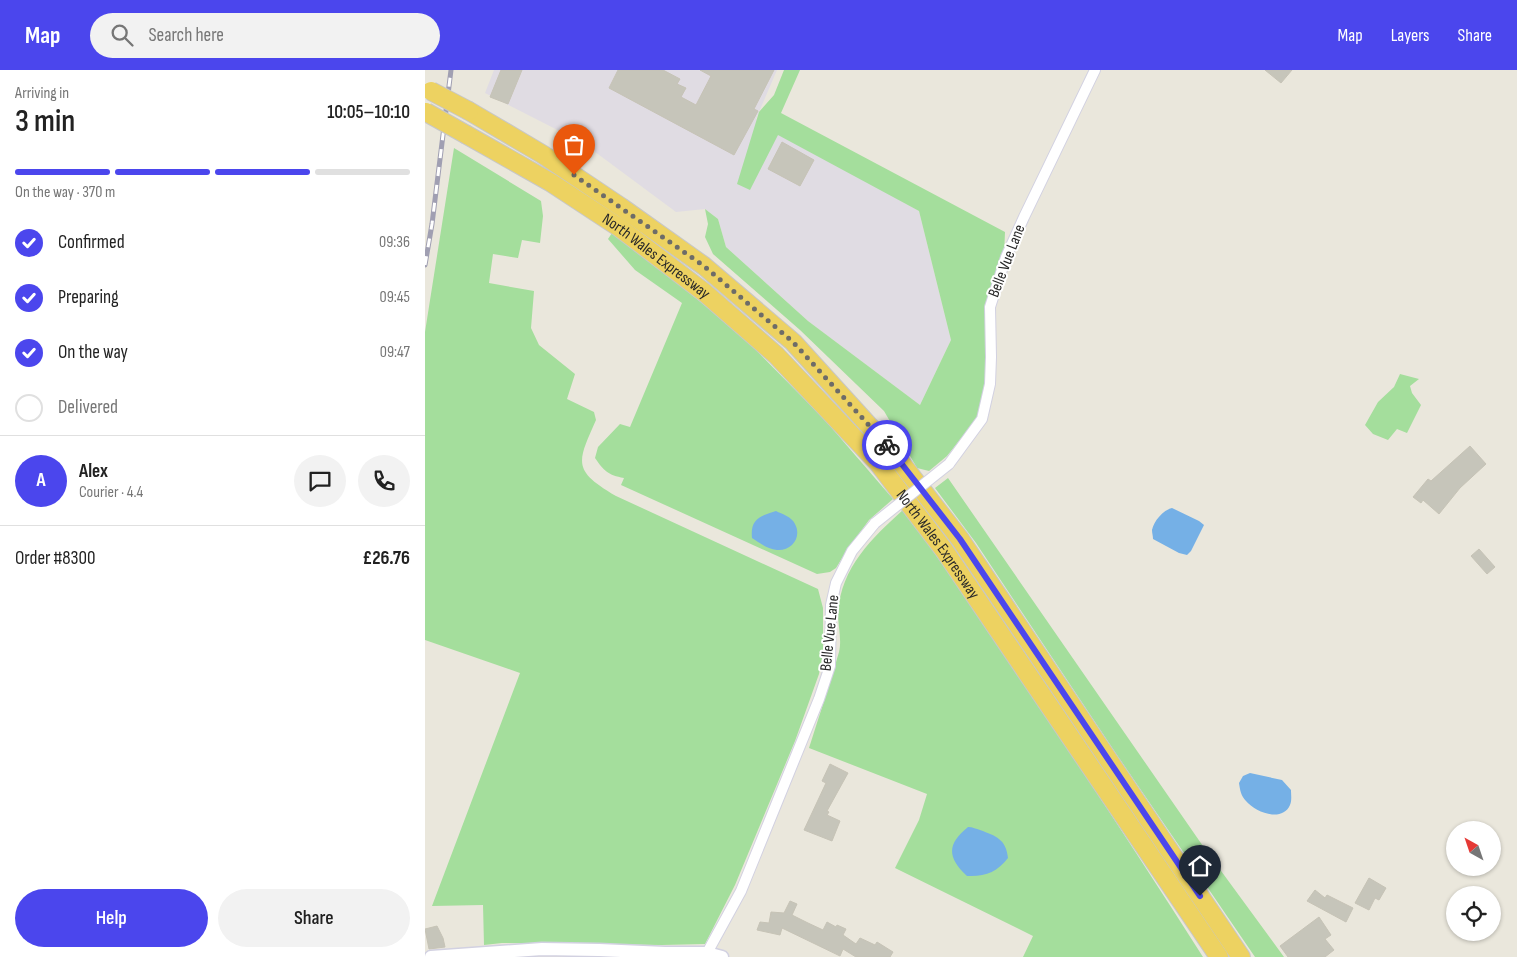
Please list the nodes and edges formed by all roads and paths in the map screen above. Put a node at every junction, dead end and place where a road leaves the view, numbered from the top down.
1 (1095, 70) edge
2 (428, 90) edge
3 (426, 111) edge
4 (707, 953) junction
5 (431, 957) edge
6 (722, 957) edge
7 (1219, 957) edge
8 (1241, 957) edge

1 - 4 street, Belle Vue Lane, bridge
2 - 8 highway, North Wales Expressway, bridge
3 - 7 highway, North Wales Expressway, bridge
4 - 5 street
4 - 6 street

